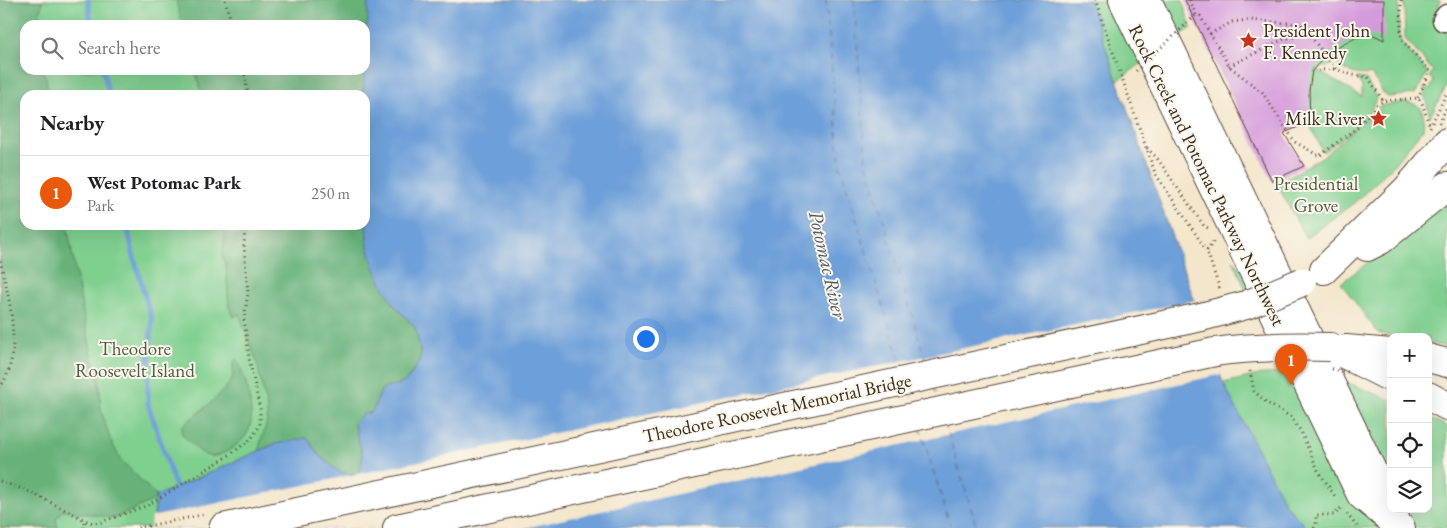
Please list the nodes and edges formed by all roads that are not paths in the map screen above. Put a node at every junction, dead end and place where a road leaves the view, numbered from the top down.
1 (1123, 0) edge
2 (1147, 0) edge
3 (1447, 127) edge
4 (1447, 142) edge
5 (1422, 172) junction
6 (1447, 186) edge
7 (1313, 276) junction
8 (1330, 347) junction
9 (1387, 353) edge
10 (1432, 359) edge
11 (1447, 363) edge
12 (1387, 376) edge
13 (1432, 398) edge
14 (1447, 406) edge
15 (1400, 527) edge
16 (223, 528) edge
17 (397, 528) edge

1 - 15 main road, Rock Creek and Potomac Parkway Northwest
2 - 15 main road, Rock Creek and Potomac Parkway Northwest
3 - 5 main road
4 - 5 main road
5 - 7 main road
6 - 7 main road, Theodore Roosevelt Memorial Bridge
7 - 16 main road, Theodore Roosevelt Memorial Bridge, bridge
8 - 9 main road, Theodore Roosevelt Memorial Bridge
8 - 12 main road
8 - 17 main road, Theodore Roosevelt Memorial Bridge, bridge
10 - 11 main road
13 - 14 main road

